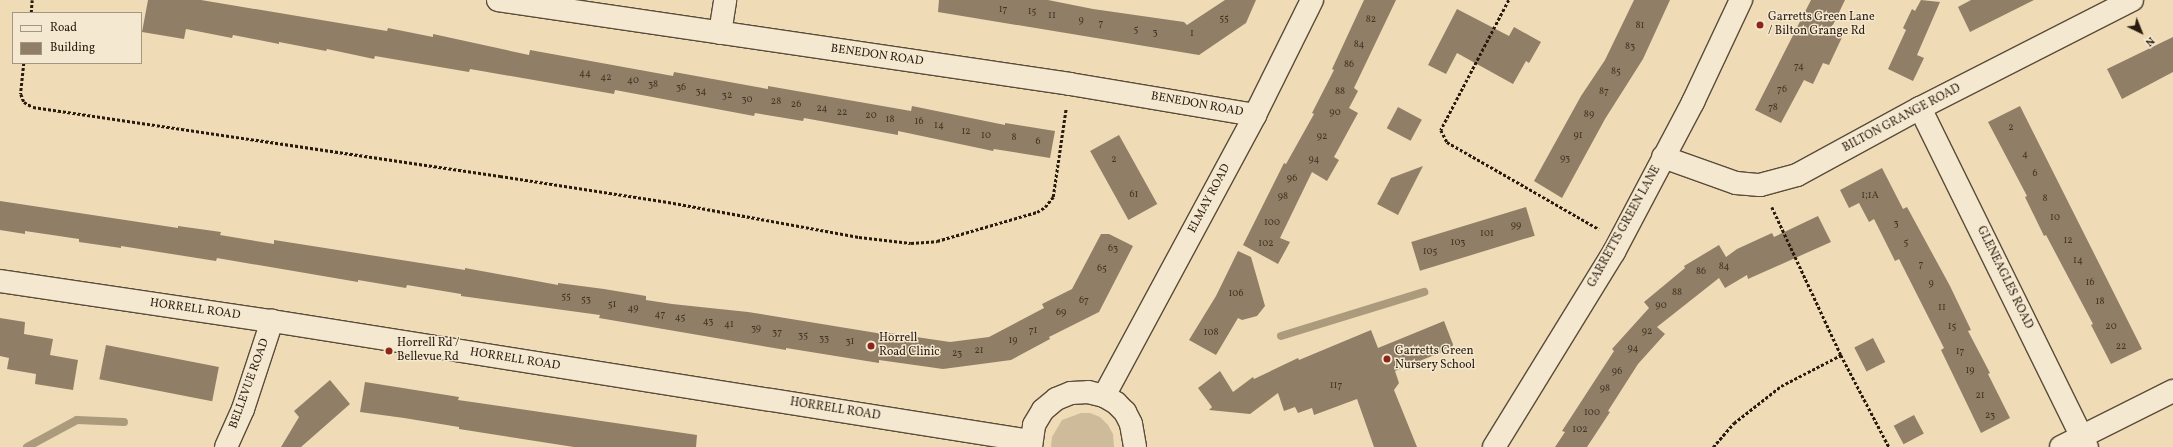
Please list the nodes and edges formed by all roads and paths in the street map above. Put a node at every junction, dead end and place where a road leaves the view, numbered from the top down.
1 (32, 0) edge
2 (498, 0) edge
3 (725, 0) edge
4 (1312, 0) edge
5 (1509, 0) edge
6 (1741, 0) edge
7 (2132, 0) edge
8 (31, 12) edge
9 (720, 33) junction
10 (24, 64) edge
11 (1070, 84) junction
12 (1920, 108) junction
13 (1255, 116) junction
14 (1663, 157) junction
15 (1760, 185) junction
16 (1619, 242) junction
17 (0, 281) edge
18 (272, 321) junction
19 (1841, 355) junction
20 (2173, 391) edge
21 (1104, 396) junction
22 (2085, 442) edge
23 (1030, 444) edge
24 (226, 447) edge
25 (1135, 447) edge
26 (1494, 447) edge
27 (1714, 447) edge
28 (1889, 447) edge
29 (2062, 447) edge

1 - 8 path
2 - 9 street, BENEDON ROAD
3 - 9 street
4 - 13 street, ELMAY ROAD
5 - 16 path
6 - 14 street, GARRETTS GREEN LANE
7 - 12 street, BILTON GRANGE ROAD
9 - 11 street, BENEDON ROAD
10 - 11 path
11 - 13 street, BENEDON ROAD
12 - 15 street, BILTON GRANGE ROAD
12 - 22 street, GLENEAGLES ROAD
13 - 21 street, ELMAY ROAD
14 - 15 street, BILTON GRANGE ROAD
14 - 16 street, GARRETTS GREEN LANE
15 - 19 path
16 - 26 street, GARRETTS GREEN LANE
17 - 18 street, HORRELL ROAD
18 - 23 street, HORRELL ROAD
18 - 24 street, BELLEVUE ROAD
19 - 27 path
19 - 28 path
20 - 22 street
21 - 23 street
21 - 25 street
22 - 29 street

